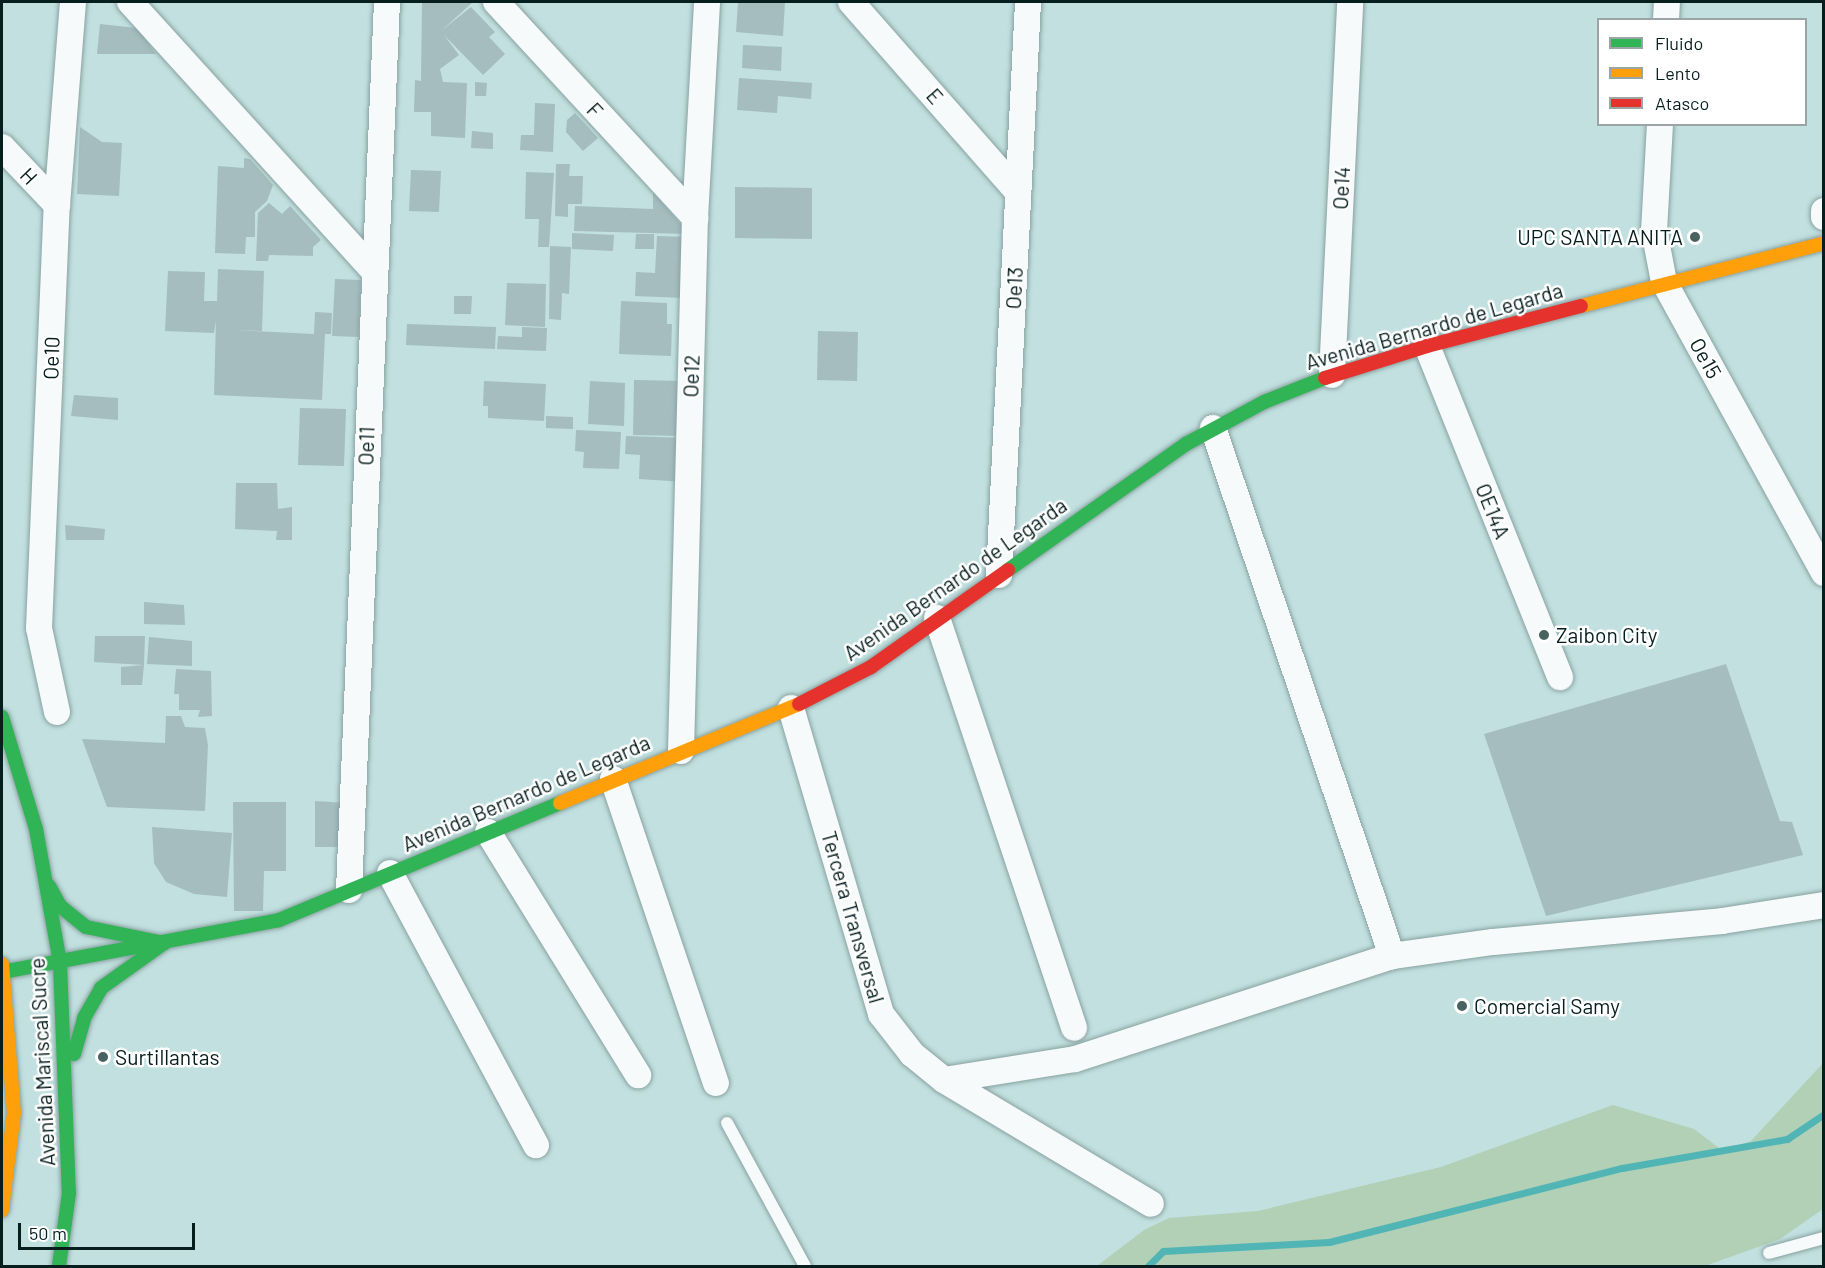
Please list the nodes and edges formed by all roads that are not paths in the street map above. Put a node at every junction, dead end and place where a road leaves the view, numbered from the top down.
1 (73, 2) edge
2 (130, 2) edge
3 (387, 2) edge
4 (496, 2) edge
5 (707, 2) edge
6 (851, 2) edge
7 (1028, 2) edge
8 (1350, 2) edge
9 (1667, 2) edge
10 (1666, 18) edge
11 (1660, 126) edge
12 (2, 147) edge
13 (1018, 192) junction
14 (57, 205) junction
15 (1824, 211) edge
16 (1824, 217) edge
17 (695, 218) junction
18 (1824, 243) edge
19 (373, 270) junction
20 (1664, 282) junction
21 (1427, 346) junction
22 (1332, 375) junction
23 (1213, 428) junction
24 (1824, 573) edge
25 (999, 575) junction
26 (937, 618) junction
27 (1560, 677) dead end
28 (791, 708) junction
29 (57, 712) dead end
30 (2, 717) edge
31 (681, 751) junction
32 (613, 779) junction
33 (488, 832) junction
34 (390, 873) junction
35 (45, 879) junction
36 (349, 890) junction
37 (1824, 905) edge
38 (164, 943) junction
39 (1392, 956) junction
40 (60, 963) junction
41 (2, 969) edge
42 (1074, 1028) dead end
43 (7, 1046) edge
44 (638, 1075) dead end
45 (944, 1080) junction
46 (716, 1083) dead end
47 (67, 1088) junction
48 (727, 1123) dead end
49 (536, 1145) dead end
50 (1152, 1204) dead end
51 (2, 1210) edge
52 (1824, 1238) edge
53 (1768, 1253) dead end
54 (59, 1266) edge
55 (805, 1266) edge

1 - 14 street, Oe10
2 - 19 street
3 - 19 street, Oe11
4 - 17 street, F
5 - 17 street, Oe12
6 - 13 street, E
7 - 13 street, Oe13
8 - 22 street, Oe14
9 - 10 street
11 - 20 street, Oe15
12 - 14 street, H
13 - 25 street, Oe13
14 - 29 street, Oe10
15 - 16 street
17 - 31 street, Oe12
18 - 20 street, Avenida Bernardo de Legarda
19 - 36 street, Oe11
20 - 21 street, Avenida Bernardo de Legarda
20 - 24 street, Oe15
21 - 22 street, Avenida Bernardo de Legarda
21 - 27 street, OE14A
22 - 23 street, Avenida Bernardo de Legarda
23 - 25 street, Avenida Bernardo de Legarda
23 - 39 street
25 - 26 street, Avenida Bernardo de Legarda
26 - 28 street, Avenida Bernardo de Legarda
26 - 42 street
28 - 31 street, Avenida Bernardo de Legarda
28 - 45 street, Tercera Transversal
30 - 35 street, Avenida Mariscal Sucre
31 - 32 street, Avenida Bernardo de Legarda
32 - 33 street, Avenida Bernardo de Legarda
32 - 46 street
33 - 34 street, Avenida Bernardo de Legarda
33 - 44 street
34 - 36 street, Avenida Bernardo de Legarda
34 - 49 street
35 - 38 street
35 - 40 street, Avenida Mariscal Sucre
36 - 38 street, Avenida Bernardo de Legarda
37 - 39 street
38 - 40 street, Avenida Bernardo de Legarda
38 - 47 street
39 - 45 street
40 - 41 street, Avenida Bernardo de Legarda
40 - 47 street, Avenida Mariscal Sucre
41 - 43 street, Avenida Mariscal Sucre
43 - 51 street, Avenida Mariscal Sucre
45 - 50 street, Tercera Transversal
47 - 54 street, Avenida Mariscal Sucre
48 - 55 lane
52 - 53 lane

